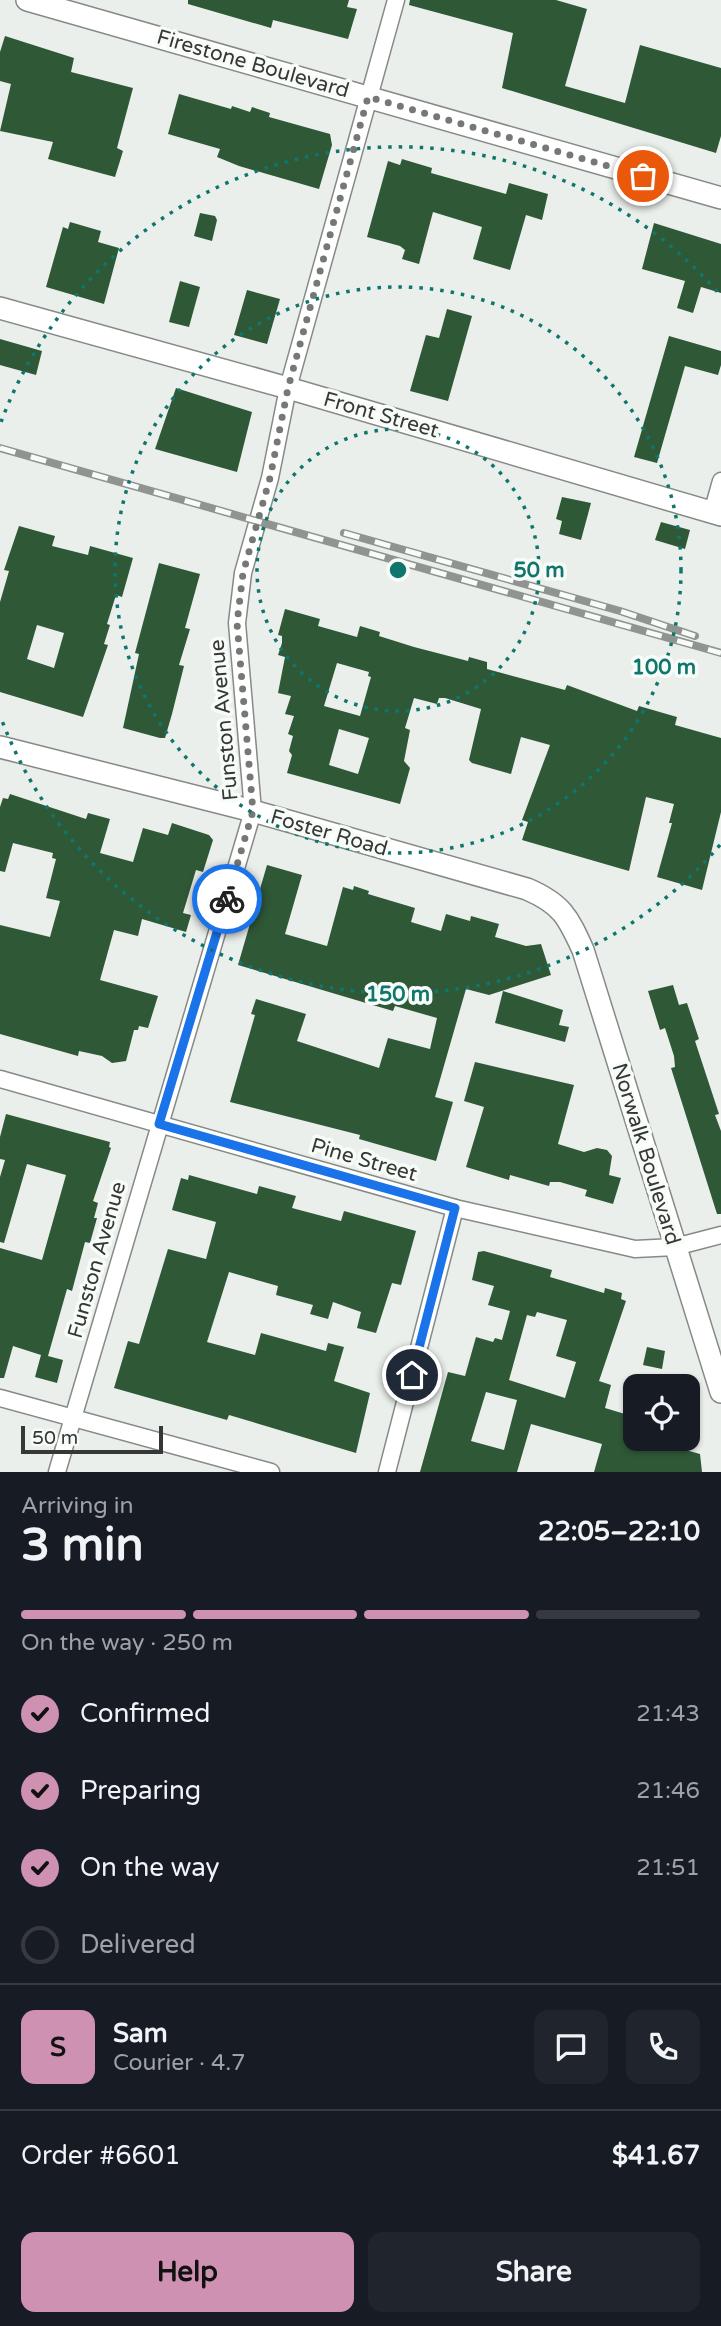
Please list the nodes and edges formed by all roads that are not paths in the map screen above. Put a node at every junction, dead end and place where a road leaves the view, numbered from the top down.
1 (27, 0) edge
2 (396, 0) edge
3 (368, 97) junction
4 (721, 198) edge
5 (0, 309) edge
6 (288, 388) junction
7 (721, 481) edge
8 (717, 514) edge
9 (0, 747) edge
10 (253, 811) junction
11 (568, 917) joint
12 (0, 1079) edge
13 (159, 1124) junction
14 (455, 1208) junction
15 (721, 1235) edge
16 (675, 1247) junction
17 (721, 1392) edge
18 (0, 1398) edge
19 (73, 1419) junction
20 (57, 1472) edge
21 (271, 1472) edge
22 (387, 1472) edge

1 - 3 street, Firestone Boulevard
2 - 3 street, Funston Avenue
3 - 4 street, Firestone Boulevard
3 - 6 street, Funston Avenue
5 - 6 street, Front Street
6 - 8 street, Front Street
6 - 10 street, Funston Avenue
7 - 8 street
9 - 10 street, Foster Road
10 - 11 street, Foster Road
10 - 13 street, Funston Avenue
11 - 16 street, Norwalk Boulevard
12 - 13 street, Pine Street
13 - 14 street, Pine Street
13 - 19 street, Funston Avenue
14 - 16 street, Pine Street
14 - 22 street
15 - 16 street, Pine Street
16 - 17 street, Norwalk Boulevard
18 - 19 street
19 - 20 street, Funston Avenue
19 - 21 street

